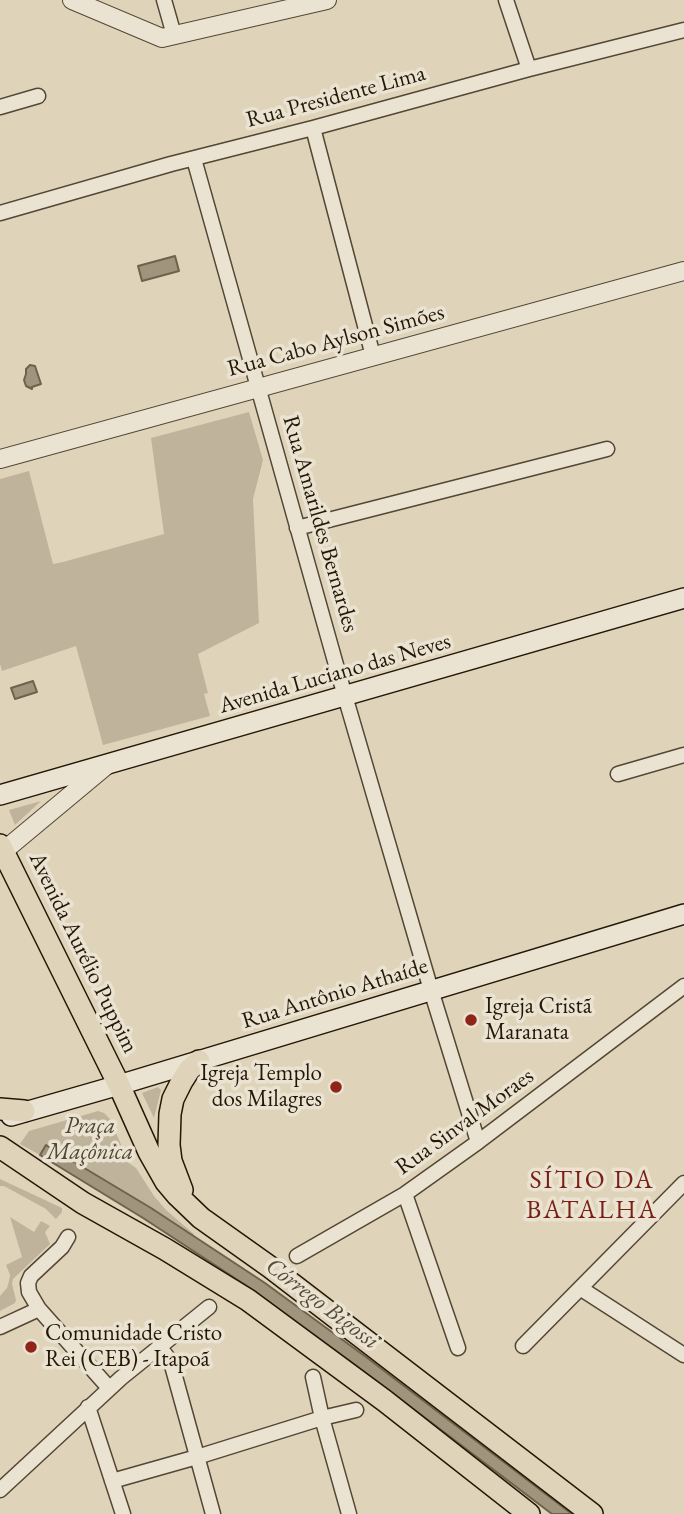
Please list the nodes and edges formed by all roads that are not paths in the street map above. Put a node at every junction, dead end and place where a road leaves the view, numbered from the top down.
1 (72, 0) edge
2 (164, 0) edge
3 (327, 0) edge
4 (506, 0) edge
5 (684, 30) edge
6 (168, 36) junction
7 (529, 69) junction
8 (38, 96) dead end
9 (0, 107) edge
10 (313, 128) junction
11 (194, 159) junction
12 (0, 213) edge
13 (684, 271) edge
14 (373, 356) junction
15 (257, 388) junction
16 (607, 449) dead end
17 (0, 459) edge
18 (297, 528) junction
19 (684, 598) edge
20 (345, 696) junction
21 (684, 755) edge
22 (108, 764) junction
23 (618, 774) dead end
24 (0, 796) edge
25 (3, 858) edge
26 (684, 914) edge
27 (684, 986) edge
28 (431, 990) junction
29 (199, 1061) junction
30 (119, 1085) junction
31 (0, 1109) edge
32 (24, 1111) junction
33 (0, 1119) edge
34 (478, 1142) junction
35 (0, 1147) edge
36 (0, 1162) edge
37 (47, 1179) junction
38 (684, 1183) edge
39 (405, 1194) junction
40 (201, 1218) junction
41 (68, 1237) dead end
42 (298, 1256) dead end
43 (580, 1287) junction
44 (209, 1307) dead end
45 (39, 1309) junction
46 (0, 1327) edge
47 (159, 1346) junction
48 (523, 1346) dead end
49 (458, 1348) dead end
50 (684, 1355) edge
51 (313, 1377) dead end
52 (110, 1388) junction
53 (88, 1407) junction
54 (356, 1410) dead end
55 (322, 1418) junction
56 (197, 1457) junction
57 (112, 1481) junction
58 (0, 1490) edge
59 (123, 1514) edge
60 (213, 1514) edge
61 (349, 1514) edge
62 (529, 1514) edge
63 (592, 1514) edge

1 - 6 street
2 - 6 street
3 - 6 street
4 - 7 street
5 - 7 street, Rua Presidente Lima
7 - 10 street, Rua Presidente Lima
8 - 9 street
10 - 11 street, Rua Presidente Lima
10 - 14 street
11 - 12 street, Rua Presidente Lima
11 - 15 street, Rua Amarildes Bernardes
13 - 14 street, Rua Cabo Aylson Simões
14 - 15 street, Rua Cabo Aylson Simões
15 - 17 street, Rua Cabo Aylson Simões
15 - 18 street, Rua Amarildes Bernardes
16 - 18 street
18 - 20 street, Rua Amarildes Bernardes
19 - 20 main road, Avenida Luciano das Neves
20 - 22 main road, Avenida Luciano das Neves
20 - 28 street, Rua Amarildes Bernardes
21 - 23 street
22 - 24 main road, Avenida Luciano das Neves
22 - 25 street
25 - 30 main road, Avenida Aurélio Puppim
26 - 28 main road, Rua Antônio Athaíde
27 - 34 street, Rua Sinval Moraes
28 - 29 main road, Rua Antônio Athaíde
28 - 34 street, Rua Amarildes Bernardes
29 - 30 main road, Rua Antônio Athaíde
29 - 40 main road
30 - 32 main road, Rua Antônio Athaíde
30 - 40 main road, Avenida Aurélio Puppim
31 - 32 main road
32 - 33 main road, Rua Antônio Athaíde
34 - 39 street, Rua Sinval Moraes
35 - 37 main road
36 - 37 main road
37 - 62 main road
38 - 43 street
39 - 42 street, Rua Sinval Moraes
39 - 49 street
40 - 63 main road
41 - 45 street
43 - 48 street
43 - 50 street
44 - 47 street
45 - 46 street
45 - 52 street
47 - 52 street
47 - 56 street
51 - 55 street
52 - 53 street
53 - 57 street
53 - 58 street
54 - 55 street
55 - 56 street
55 - 61 street
56 - 57 street
56 - 60 street
57 - 59 street

